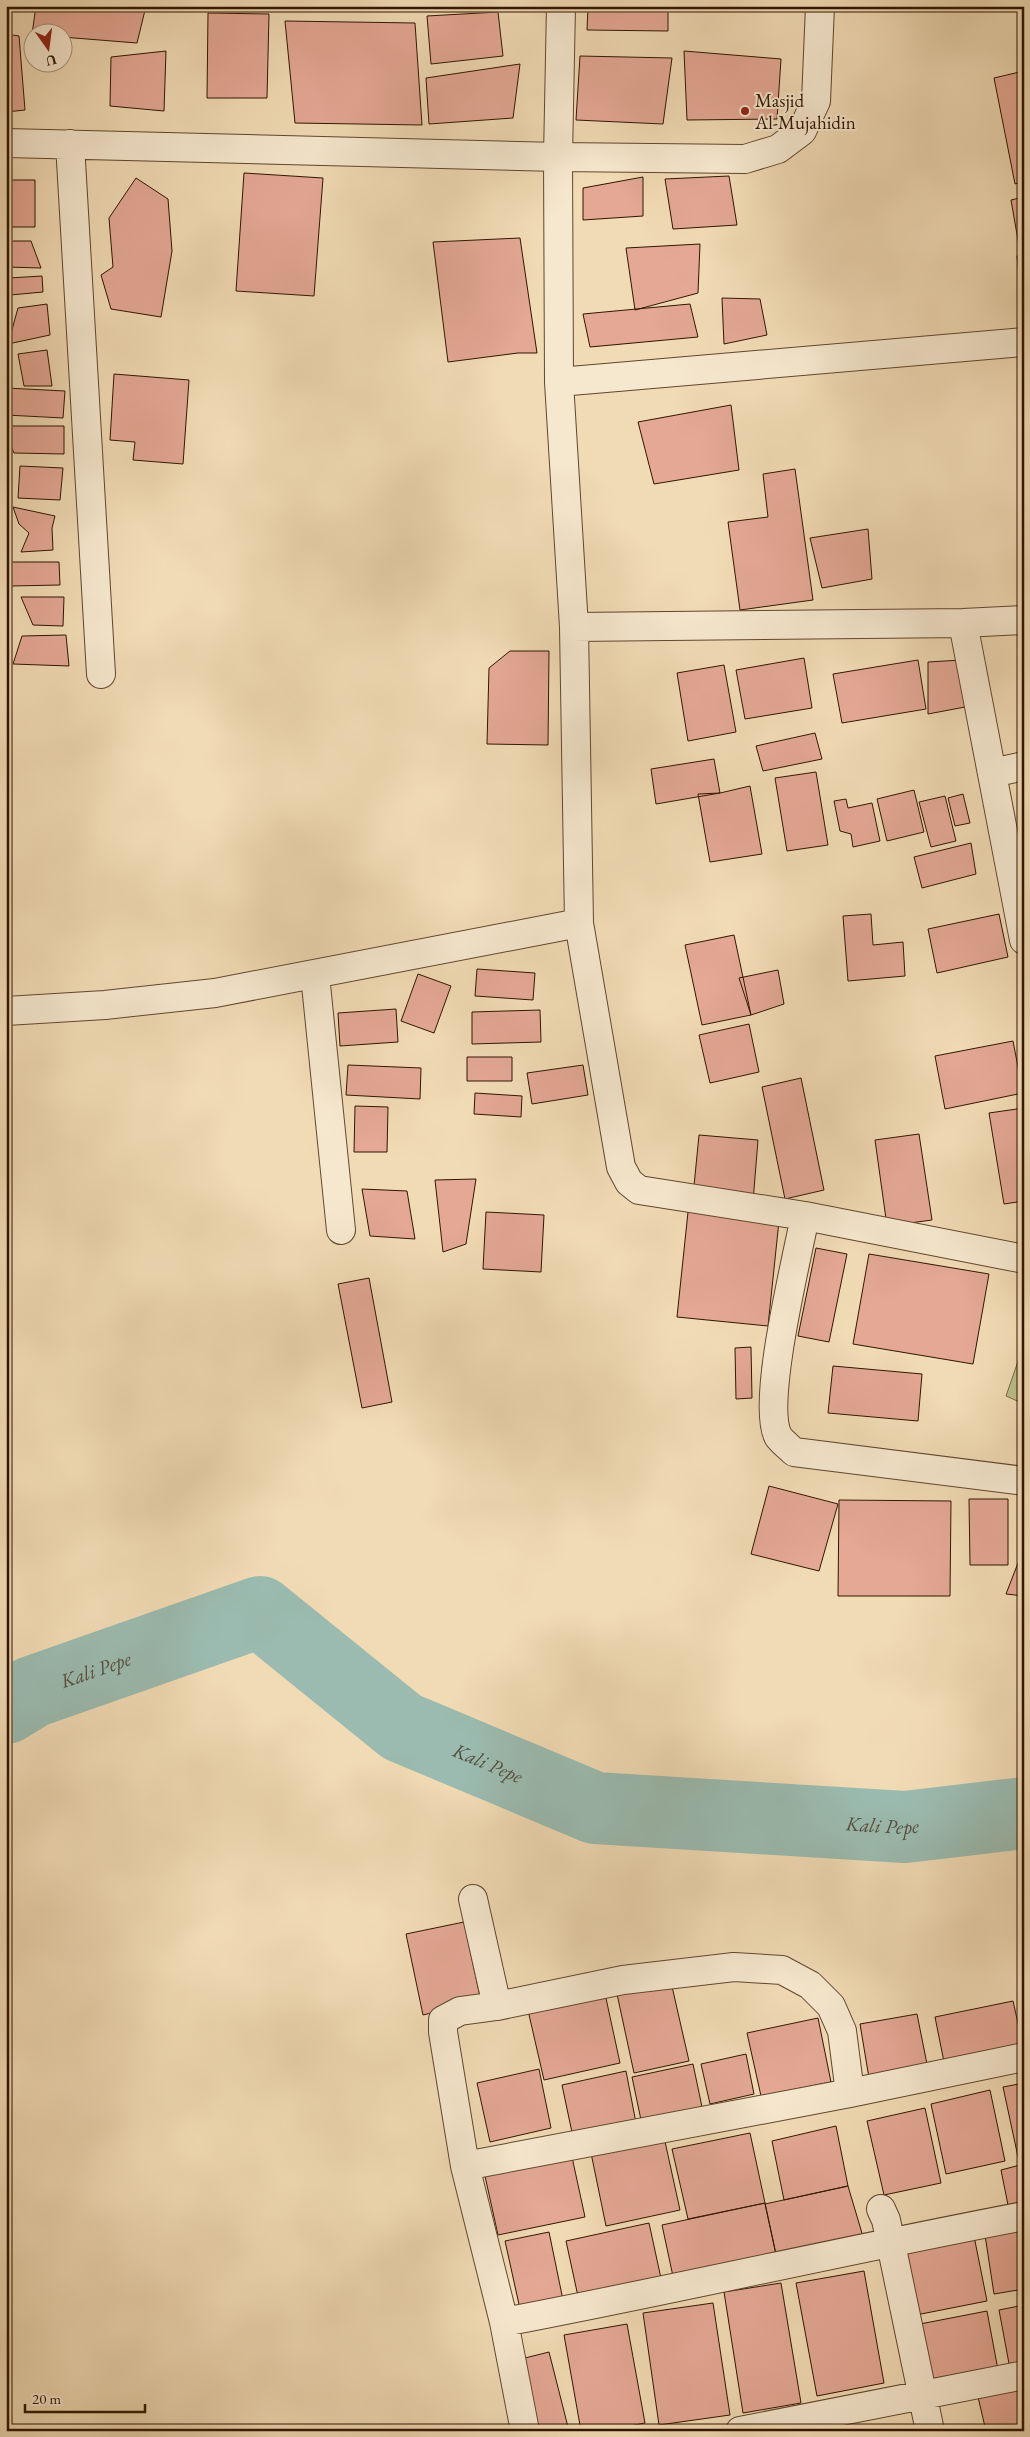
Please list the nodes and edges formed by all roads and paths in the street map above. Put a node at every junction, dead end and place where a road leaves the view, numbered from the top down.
1 (561, 6) edge
2 (820, 6) edge
3 (6, 143) edge
4 (70, 144) junction
5 (558, 156) junction
6 (1024, 342) edge
7 (559, 382) junction
8 (1024, 620) edge
9 (963, 623) junction
10 (574, 627) junction
11 (101, 674) dead end
12 (1024, 766) edge
13 (992, 774) junction
14 (579, 923) junction
15 (1024, 940) edge
16 (315, 974) junction
17 (6, 1012) edge
18 (806, 1216) junction
19 (341, 1230) dead end
20 (1024, 1259) edge
21 (1024, 1481) edge
22 (474, 1899) dead end
23 (497, 2006) junction
24 (1024, 2057) edge
25 (850, 2093) junction
26 (465, 2166) junction
27 (881, 2209) dead end
28 (1024, 2216) edge
29 (890, 2241) junction
30 (504, 2322) junction
31 (1024, 2375) edge
32 (923, 2394) junction
33 (526, 2431) edge
34 (740, 2431) edge
35 (930, 2431) edge

1 - 5 street
2 - 5 street
3 - 4 street
4 - 5 street
4 - 11 street
5 - 7 street
6 - 7 street
7 - 10 street
8 - 9 street
9 - 10 street
9 - 13 street
10 - 14 street
12 - 13 street
13 - 15 street
14 - 16 street
14 - 18 street
16 - 17 street
16 - 19 street
18 - 20 street
18 - 21 street
22 - 23 street
23 - 25 street
23 - 26 street
24 - 25 street
25 - 26 street
26 - 30 street
27 - 29 street
28 - 29 street
29 - 30 street
29 - 32 street
30 - 33 street
31 - 32 street
32 - 34 street
32 - 35 street

